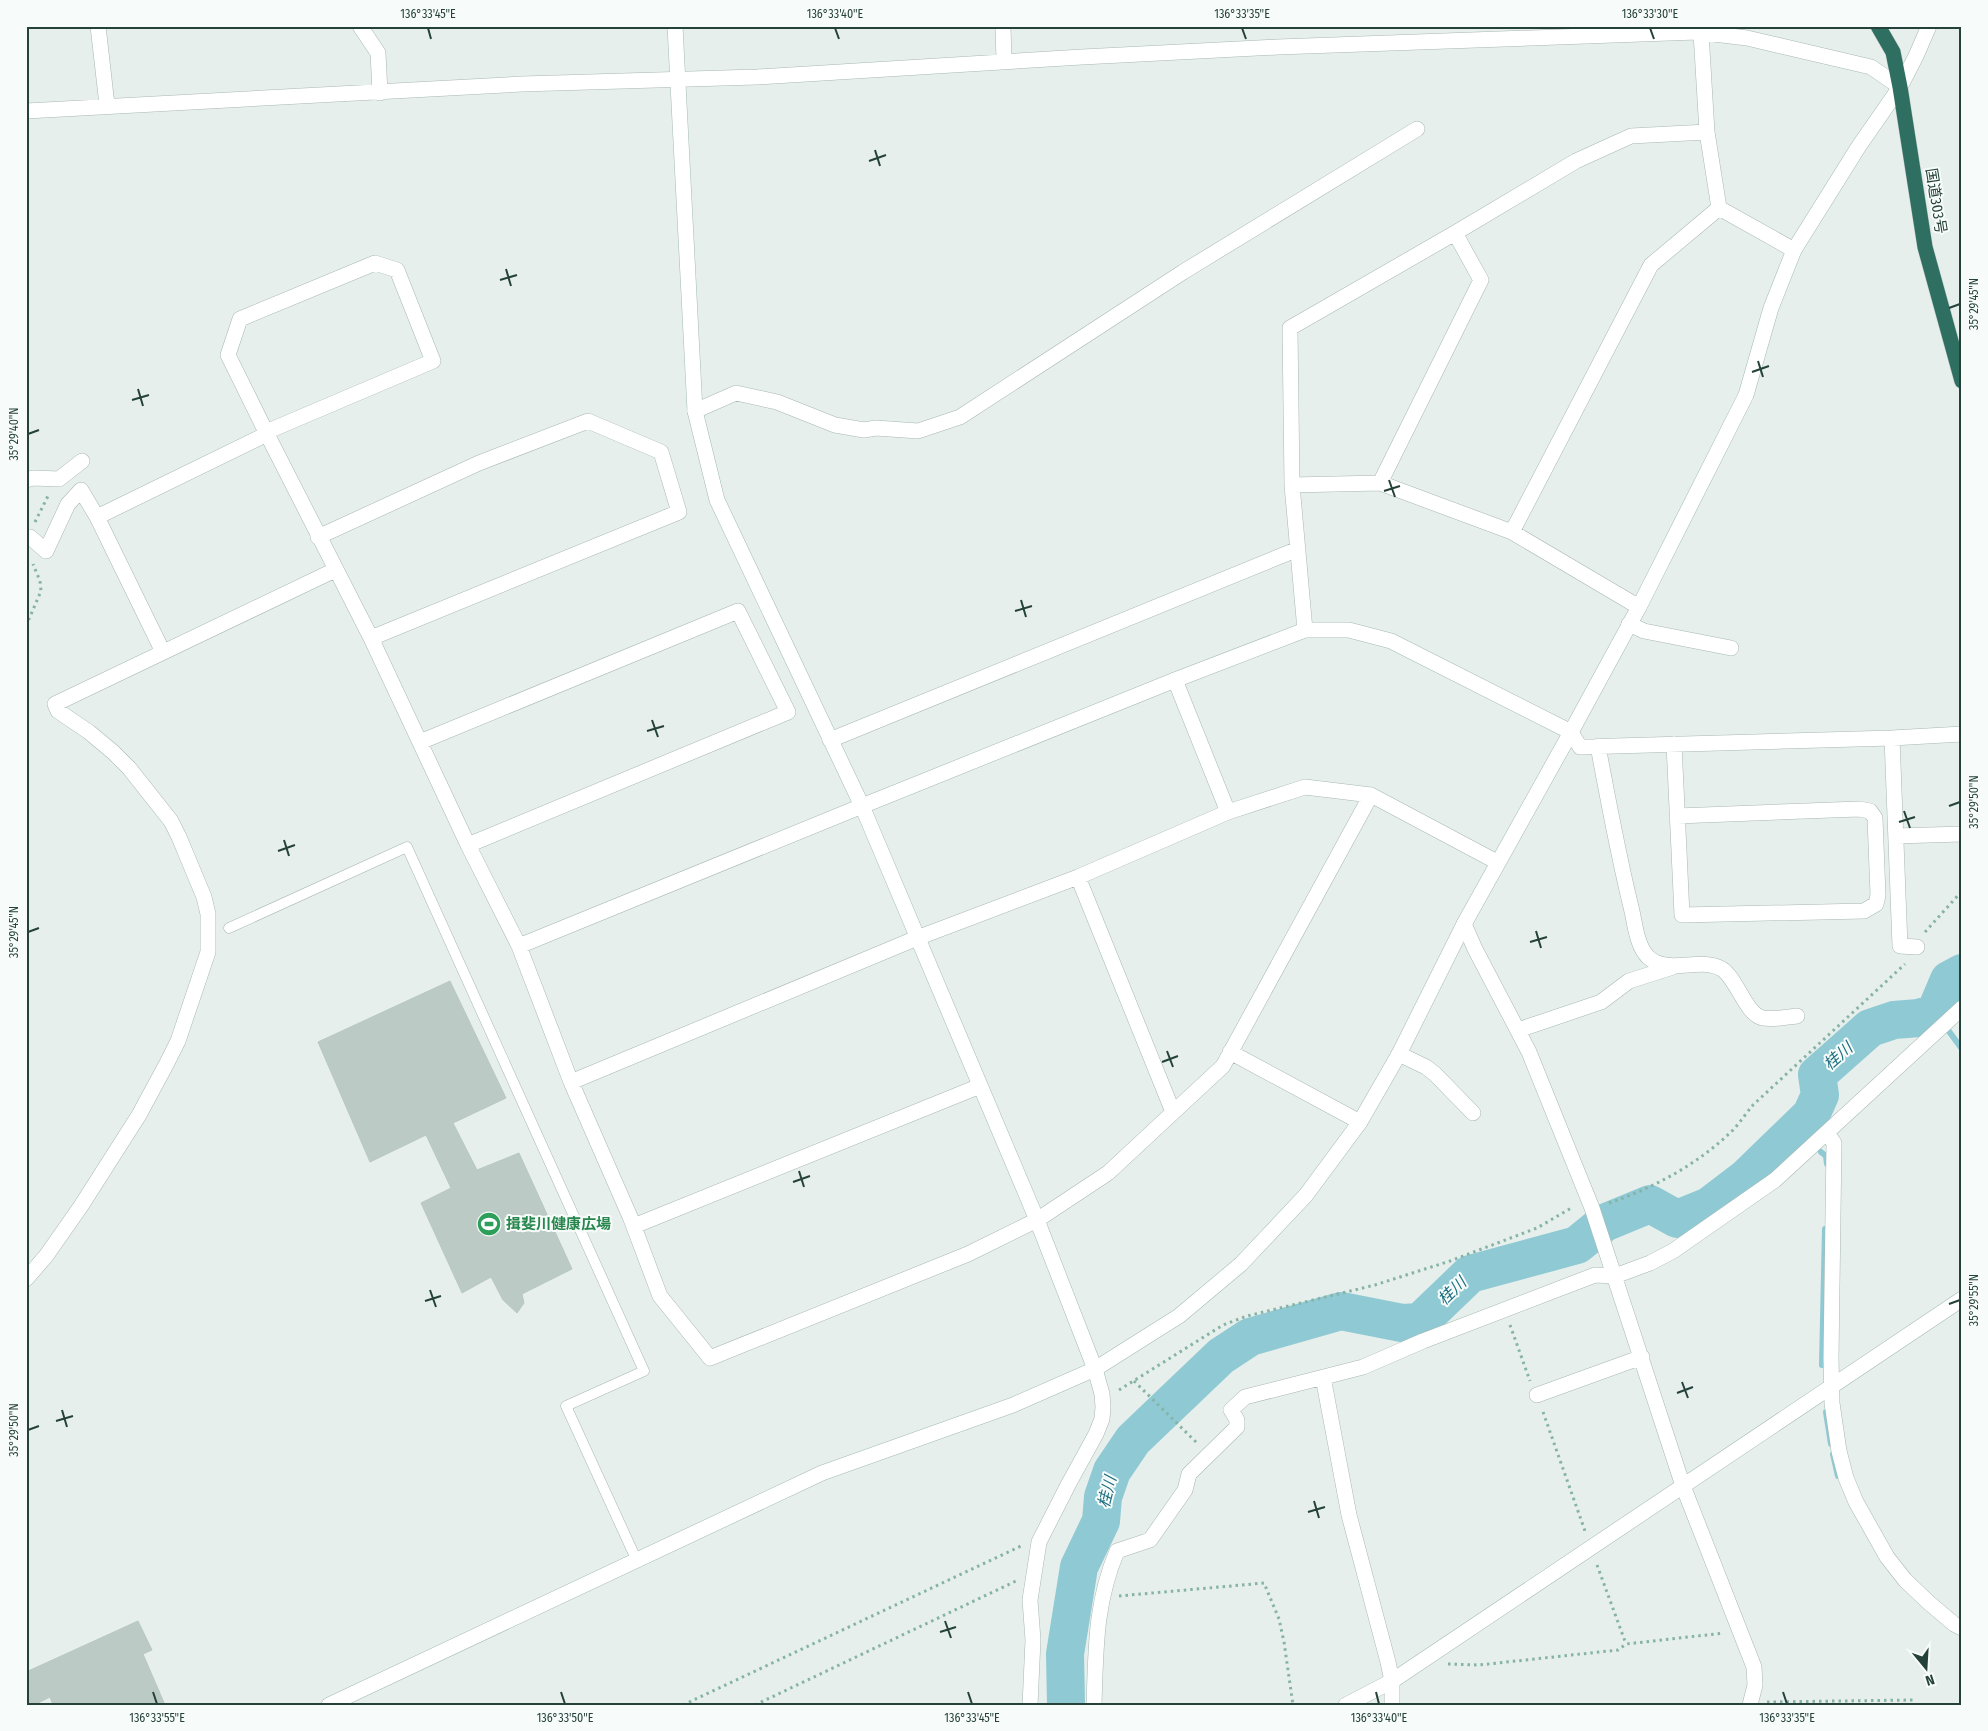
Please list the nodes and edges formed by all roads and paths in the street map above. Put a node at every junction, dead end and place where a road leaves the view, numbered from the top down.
1 (98, 26) edge
2 (360, 26) edge
3 (675, 26) edge
4 (1003, 26) edge
5 (1878, 26) edge
6 (1928, 26) edge
7 (1701, 33) junction
8 (1004, 62) junction
9 (677, 79) junction
10 (1900, 87) junction
11 (380, 93) junction
12 (107, 105) junction
13 (26, 111) edge
14 (1417, 129) dead end
15 (1708, 132) junction
16 (1718, 208) junction
17 (1455, 233) junction
18 (1794, 250) junction
19 (1962, 381) edge
20 (695, 411) junction
21 (267, 433) junction
22 (82, 461) dead end
23 (26, 480) edge
24 (1380, 483) junction
25 (1292, 485) junction
26 (97, 517) junction
27 (1512, 532) junction
28 (30, 537) dead end
29 (318, 537) junction
30 (1298, 549) junction
31 (335, 570) junction
32 (1639, 606) junction
33 (1629, 624) junction
34 (1305, 630) junction
35 (371, 638) junction
36 (1731, 648) dead end
37 (163, 652) junction
38 (1175, 680) junction
39 (1571, 732) junction
40 (1962, 734) edge
41 (1892, 738) junction
42 (830, 740) junction
43 (420, 742) junction
44 (1674, 744) junction
45 (1598, 746) junction
46 (1371, 795) junction
47 (862, 806) junction
48 (1228, 812) junction
49 (1677, 816) junction
50 (1962, 834) edge
51 (1896, 836) junction
52 (468, 845) junction
53 (1497, 862) junction
54 (1078, 877) junction
55 (1962, 891) edge
56 (1464, 924) junction
57 (229, 928) dead end
58 (917, 938) junction
59 (519, 946) junction
60 (1916, 947) junction
61 (1676, 966) junction
62 (1962, 1008) edge
63 (1797, 1016) dead end
64 (1518, 1030) junction
65 (1230, 1052) junction
66 (1399, 1054) junction
67 (572, 1082) junction
68 (980, 1086) junction
69 (1173, 1112) junction
70 (1473, 1113) dead end
71 (1360, 1122) junction
72 (1826, 1133) junction
73 (1590, 1203) junction
74 (1037, 1220) junction
75 (634, 1226) junction
76 (1614, 1272) junction
77 (26, 1278) edge
78 (1962, 1299) edge
79 (1505, 1309) junction
80 (1642, 1357) junction
81 (1095, 1369) junction
82 (1323, 1377) junction
83 (1134, 1381) junction
84 (1832, 1386) junction
85 (1102, 1394) junction
86 (1537, 1395) junction
87 (1202, 1437) dead end
88 (1683, 1486) junction
89 (1039, 1542) junction
90 (1590, 1547) junction
91 (637, 1561) junction
92 (1034, 1579) junction
93 (1101, 1597) junction
94 (1962, 1628) edge
95 (1739, 1629) junction
96 (1626, 1644) junction
97 (1418, 1664) junction
98 (1392, 1681) junction
99 (1914, 1700) dead end
100 (1751, 1704) edge
101 (329, 1705) edge
102 (683, 1705) edge
103 (755, 1705) edge
104 (1030, 1705) edge
105 (1094, 1705) edge
106 (1293, 1705) edge
107 (1346, 1705) edge
108 (1392, 1705) edge

1 - 12 street
2 - 11 street
3 - 9 street
4 - 8 street
5 - 10 highway, 国道303号
6 - 10 street
7 - 8 street
7 - 10 street
7 - 15 street
8 - 9 street
9 - 11 street
9 - 20 street
10 - 18 street
10 - 19 highway, 国道303号
11 - 12 street
12 - 13 street
14 - 20 street
15 - 16 street
15 - 17 street
16 - 18 street
16 - 27 street
17 - 24 street
17 - 25 street
18 - 32 street
20 - 42 street
21 - 21 street
21 - 26 street
21 - 29 street
22 - 23 street
24 - 25 street
24 - 27 street
25 - 30 street
26 - 28 street
26 - 37 street
27 - 32 street
29 - 31 street
29 - 35 street
30 - 34 street
30 - 42 street
31 - 35 street
31 - 37 street
32 - 33 street
33 - 36 street
33 - 39 street
34 - 38 street
34 - 39 street
35 - 43 street
37 - 77 street
38 - 47 street
38 - 48 street
39 - 45 street
39 - 53 street
40 - 41 street
41 - 44 street
41 - 51 street
42 - 47 street
43 - 52 street
43 - 52 street
44 - 45 street
44 - 49 street
45 - 61 street
46 - 48 street
46 - 53 street
46 - 65 street
47 - 58 street
47 - 59 street
48 - 54 street
49 - 49 street
50 - 51 street
51 - 60 street
52 - 59 street
53 - 56 street
54 - 58 street
54 - 69 street
55 - 60 path
56 - 64 street
56 - 66 street
57 - 91 lane
58 - 67 street
58 - 68 street
59 - 67 street
60 - 73 path
61 - 63 street
61 - 64 street
62 - 72 street
64 - 73 street
65 - 69 street
65 - 71 street
66 - 70 street
66 - 71 street
67 - 75 street
68 - 74 street
68 - 75 street
69 - 74 street
71 - 81 street
72 - 76 street
72 - 84 street
73 - 76 street
73 - 83 path
74 - 75 street
74 - 81 street
76 - 79 street
76 - 80 street
78 - 84 street
79 - 82 street
79 - 86 path
80 - 86 street
80 - 88 street
81 - 85 street
81 - 91 street
82 - 93 street
82 - 98 street
83 - 85 path
83 - 87 path
84 - 88 street
84 - 94 street
85 - 89 street
86 - 90 path
88 - 90 street
88 - 95 street
89 - 92 street
89 - 102 path
90 - 96 path
90 - 97 street
91 - 101 street
92 - 103 path
92 - 104 street
93 - 105 street
93 - 106 path
95 - 96 path
95 - 100 street
96 - 97 path
97 - 98 street
98 - 107 street
98 - 108 street
99 - 100 path

